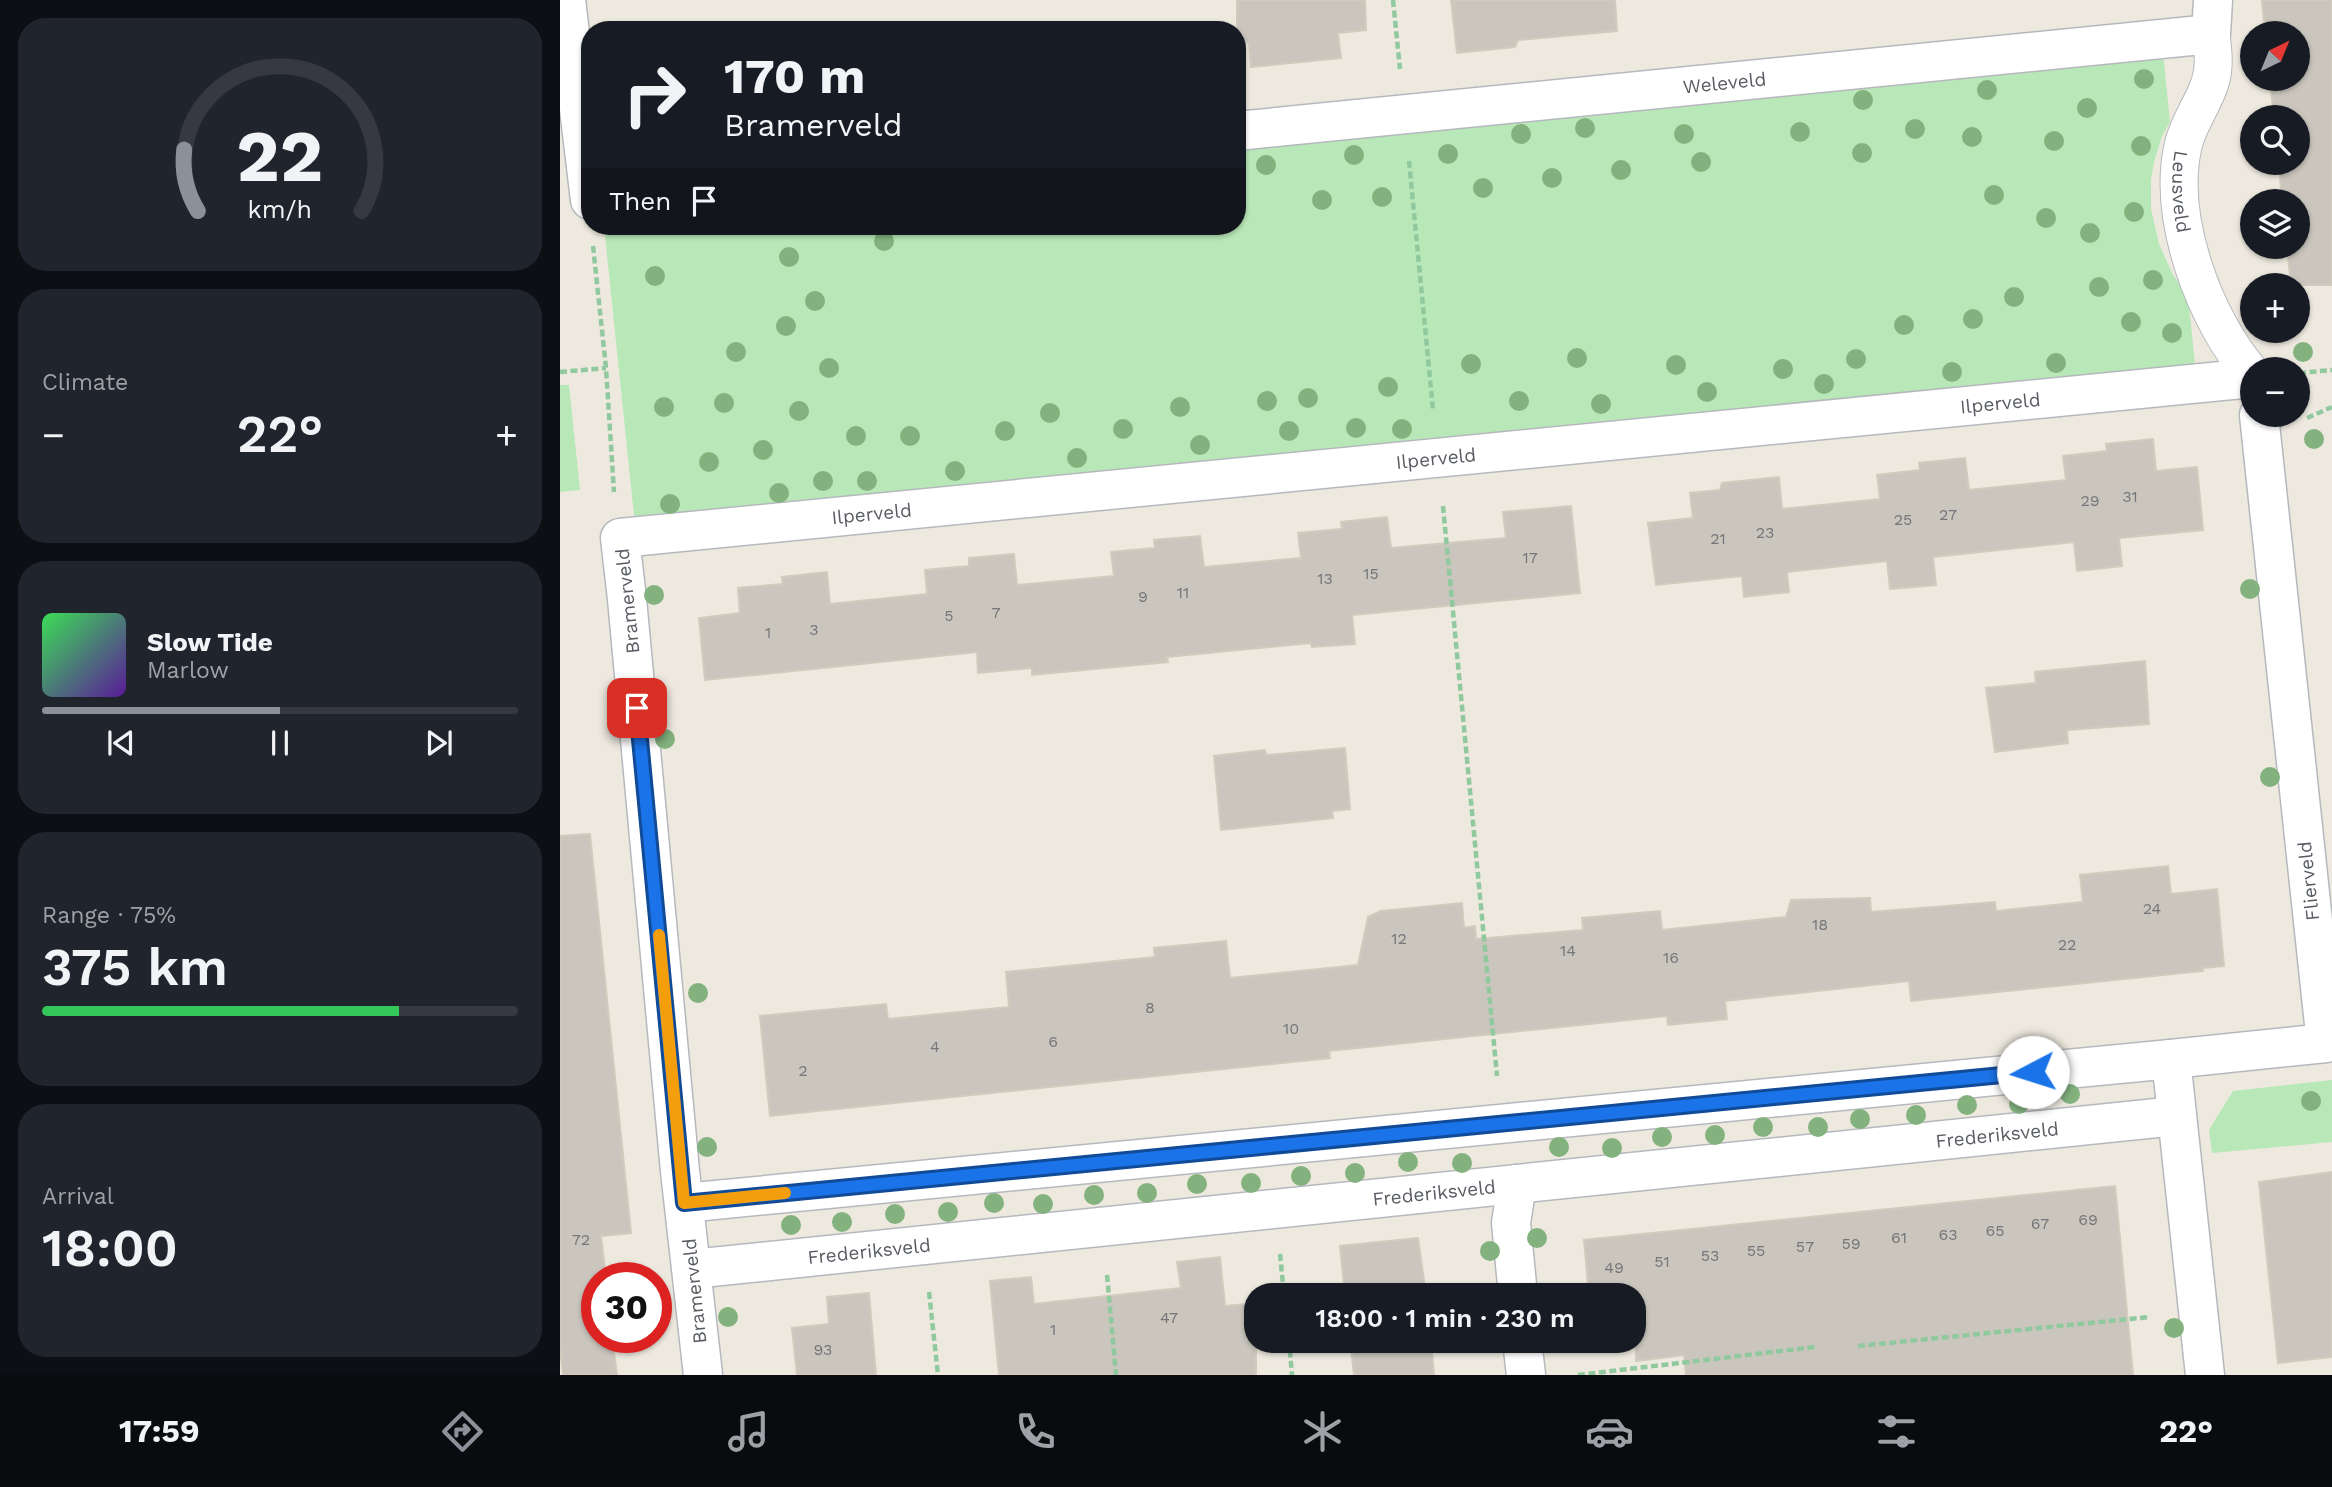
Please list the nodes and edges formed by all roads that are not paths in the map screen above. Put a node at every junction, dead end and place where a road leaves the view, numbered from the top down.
1 (566, 0) edge
2 (2212, 17) edge
3 (581, 130) edge
4 (1246, 130) edge
5 (2240, 360) edge
6 (2240, 377) edge
7 (2260, 427) edge
8 (620, 538) joint
9 (2171, 1059) junction
10 (2176, 1116) junction
11 (1517, 1184) junction
12 (684, 1203) junction
13 (692, 1269) junction
14 (1517, 1283) edge
15 (1523, 1353) edge
16 (703, 1375) edge
17 (1526, 1375) edge
18 (2205, 1375) edge

1 - 3 street
2 - 4 street, Weleveld
2 - 5 street, Leusveld
6 - 8 street, Ilperveld
7 - 9 street, Flierveld
8 - 12 street, Bramerveld
9 - 10 street
9 - 12 street
10 - 11 street, Frederiksveld
10 - 18 street
11 - 13 street, Frederiksveld
11 - 14 street
12 - 13 street, Bramerveld
13 - 16 street, Bramerveld
15 - 17 street

